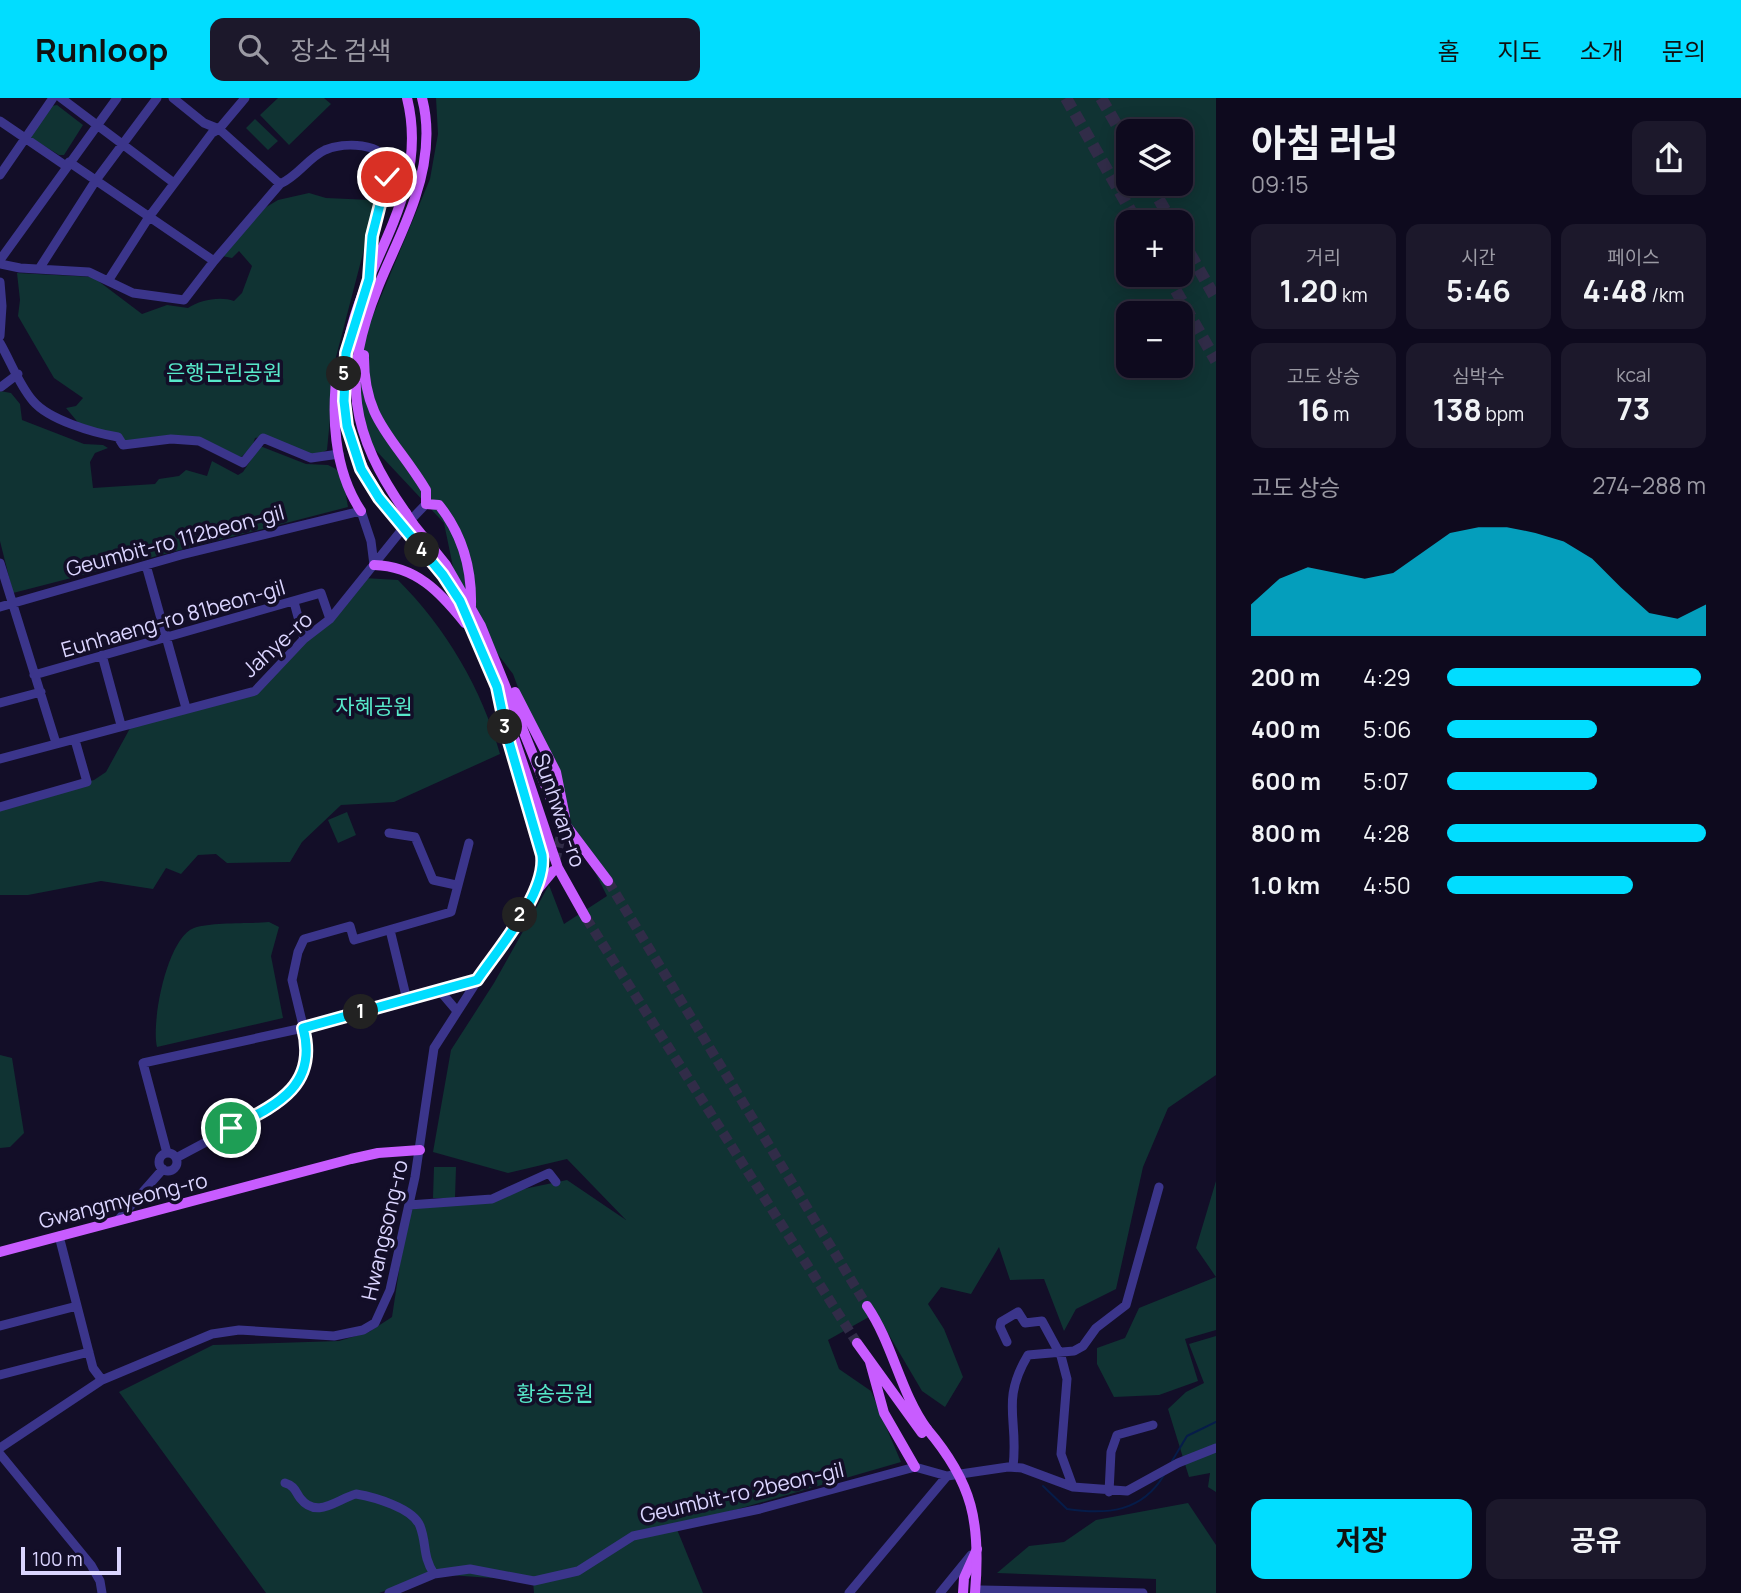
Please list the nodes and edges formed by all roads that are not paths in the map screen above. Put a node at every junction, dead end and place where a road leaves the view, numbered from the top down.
1 (53, 98) edge
2 (61, 98) edge
3 (117, 98) edge
4 (158, 98) edge
5 (173, 98) edge
6 (245, 98) edge
7 (407, 98) edge
8 (422, 98) edge
9 (0, 121) edge
10 (97, 126) junction
11 (219, 129) junction
12 (25, 137) junction
13 (123, 146) junction
14 (68, 164) junction
15 (0, 175) edge
16 (96, 180) junction
17 (174, 183) junction
18 (280, 184) junction
19 (149, 217) junction
20 (214, 261) junction
21 (0, 262) edge
22 (38, 269) junction
23 (369, 279) junction
24 (108, 281) junction
25 (0, 282) edge
26 (1, 307) edge
27 (370, 307) junction
28 (351, 330) junction
29 (0, 336) edge
30 (0, 343) edge
31 (19, 374) junction
32 (1, 387) edge
33 (339, 454) junction
34 (426, 504) junction
35 (361, 511) junction
36 (0, 563) edge
37 (146, 565) junction
38 (374, 565) junction
39 (13, 602) junction
40 (294, 602) junction
41 (0, 607) edge
42 (471, 607) junction
43 (330, 619) junction
44 (472, 632) junction
45 (166, 638) junction
46 (304, 639) junction
47 (102, 655) junction
48 (499, 666) junction
49 (34, 675) junction
50 (497, 687) junction
51 (41, 692) junction
52 (0, 703) edge
53 (186, 708) junction
54 (121, 725) junction
55 (75, 740) junction
56 (56, 743) junction
57 (0, 759) edge
58 (0, 807) edge
59 (565, 817) tunnel mouth
60 (389, 833) dead end
61 (469, 844) dead end
62 (553, 871) tunnel mouth
63 (608, 881) tunnel mouth
64 (456, 885) junction
65 (536, 891) junction
66 (586, 918) tunnel mouth
67 (390, 930) junction
68 (477, 980) junction
69 (440, 990) junction
70 (407, 1000) junction
71 (457, 1011) junction
72 (303, 1028) junction
73 (420, 1150) junction
74 (172, 1156) junction
75 (555, 1182) dead end
76 (1159, 1187) dead end
77 (408, 1205) junction
78 (119, 1219) junction
79 (59, 1236) junction
80 (0, 1252) edge
81 (77, 1306) junction
82 (867, 1306) tunnel mouth
83 (0, 1326) edge
84 (1007, 1342) dead end
85 (856, 1343) tunnel mouth
86 (1060, 1351) junction
87 (89, 1352) junction
88 (870, 1362) junction
89 (0, 1375) edge
90 (102, 1380) junction
91 (1153, 1425) dead end
92 (924, 1431) junction
93 (0, 1448) edge
94 (1216, 1448) edge
95 (0, 1454) edge
96 (915, 1467) junction
97 (1013, 1467) junction
98 (959, 1474) junction
99 (947, 1476) junction
100 (285, 1483) dead end
101 (1073, 1487) junction
102 (1110, 1492) junction
103 (977, 1549) junction
104 (434, 1574) junction
105 (979, 1592) edge
106 (102, 1593) edge
107 (389, 1593) edge
108 (849, 1593) edge
109 (940, 1593) edge
110 (963, 1593) edge
111 (968, 1593) edge
112 (1143, 1593) edge

1 - 12 street
2 - 10 street
3 - 10 street
4 - 13 street
5 - 11 street
6 - 11 street
7 - 23 main road, Sunhwan-ro
8 - 27 main road, Sunhwan-ro
9 - 12 street
10 - 13 street
10 - 14 street
11 - 17 street
11 - 18 street
12 - 14 street
12 - 15 street
13 - 16 street
13 - 17 street
14 - 16 street
14 - 21 street
16 - 19 street
16 - 22 street
17 - 19 street
18 - 20 street
18 - 23 street
19 - 20 street
19 - 24 street
20 - 24 street
21 - 22 street
22 - 24 street
23 - 28 main road, Sunhwan-ro
25 - 26 street
26 - 29 street
27 - 34 main road
27 - 42 main road, Sunhwan-ro, bridge
28 - 33 main road
28 - 44 main road, Sunhwan-ro, bridge
30 - 31 street
31 - 32 street
31 - 33 street
33 - 35 main road
34 - 38 street, Jahye-ro
34 - 42 main road
35 - 37 street, Geumbit-ro 112beon-gil
35 - 38 street
36 - 39 street
37 - 39 street, Geumbit-ro 112beon-gil
37 - 45 street
38 - 43 street, Jahye-ro
38 - 44 main road
39 - 41 street, Geumbit-ro 112beon-gil
39 - 49 street
40 - 43 street, Eunhaeng-ro 81beon-gil
40 - 45 street, Eunhaeng-ro 81beon-gil
40 - 46 street
42 - 48 main road, Sunhwan-ro
43 - 46 street, Jahye-ro
44 - 50 main road, Sunhwan-ro
45 - 47 street, Eunhaeng-ro 81beon-gil
45 - 53 street
46 - 53 street, Jahye-ro
47 - 49 street, Eunhaeng-ro 81beon-gil
47 - 54 street
48 - 59 main road
48 - 63 main road, Sunhwan-ro
49 - 51 street
50 - 65 main road
50 - 66 main road, Sunhwan-ro
51 - 52 street
51 - 56 street
53 - 54 street, Jahye-ro
54 - 55 street, Jahye-ro
55 - 56 street, Jahye-ro
55 - 58 street
56 - 57 street, Jahye-ro
60 - 64 street
61 - 64 street
62 - 65 main road
64 - 67 street
65 - 68 street, Hwangsong-ro
67 - 70 street
67 - 72 street
68 - 69 street
68 - 71 street, Hwangsong-ro
69 - 70 street
69 - 71 street
70 - 72 street
71 - 73 street, Hwangsong-ro
72 - 74 street
72 - 74 street
73 - 77 street, Hwangsong-ro
73 - 78 main road, Gwangmyeong-ro
74 - 78 street
75 - 77 street
76 - 86 street
77 - 90 street, Hwangsong-ro
78 - 79 main road, Gwangmyeong-ro
79 - 80 main road, Gwangmyeong-ro
79 - 81 street
81 - 83 street
81 - 87 street
82 - 92 main road
84 - 86 street
85 - 88 main road
86 - 97 street
86 - 101 street
87 - 89 street
87 - 90 street
88 - 92 main road
88 - 96 main road
90 - 93 street, Hwangsong-ro
91 - 102 street
92 - 105 main road, bridge
92 - 111 main road, bridge
94 - 102 street
95 - 106 street
96 - 99 street
96 - 104 street, Geumbit-ro 2beon-gil
97 - 98 street
97 - 101 street
98 - 99 street
98 - 103 street
99 - 108 street
100 - 104 street
101 - 102 street
103 - 105 main road
103 - 109 street
103 - 110 main road
104 - 107 street, Geumbit-ro 2beon-gil
105 - 112 street

